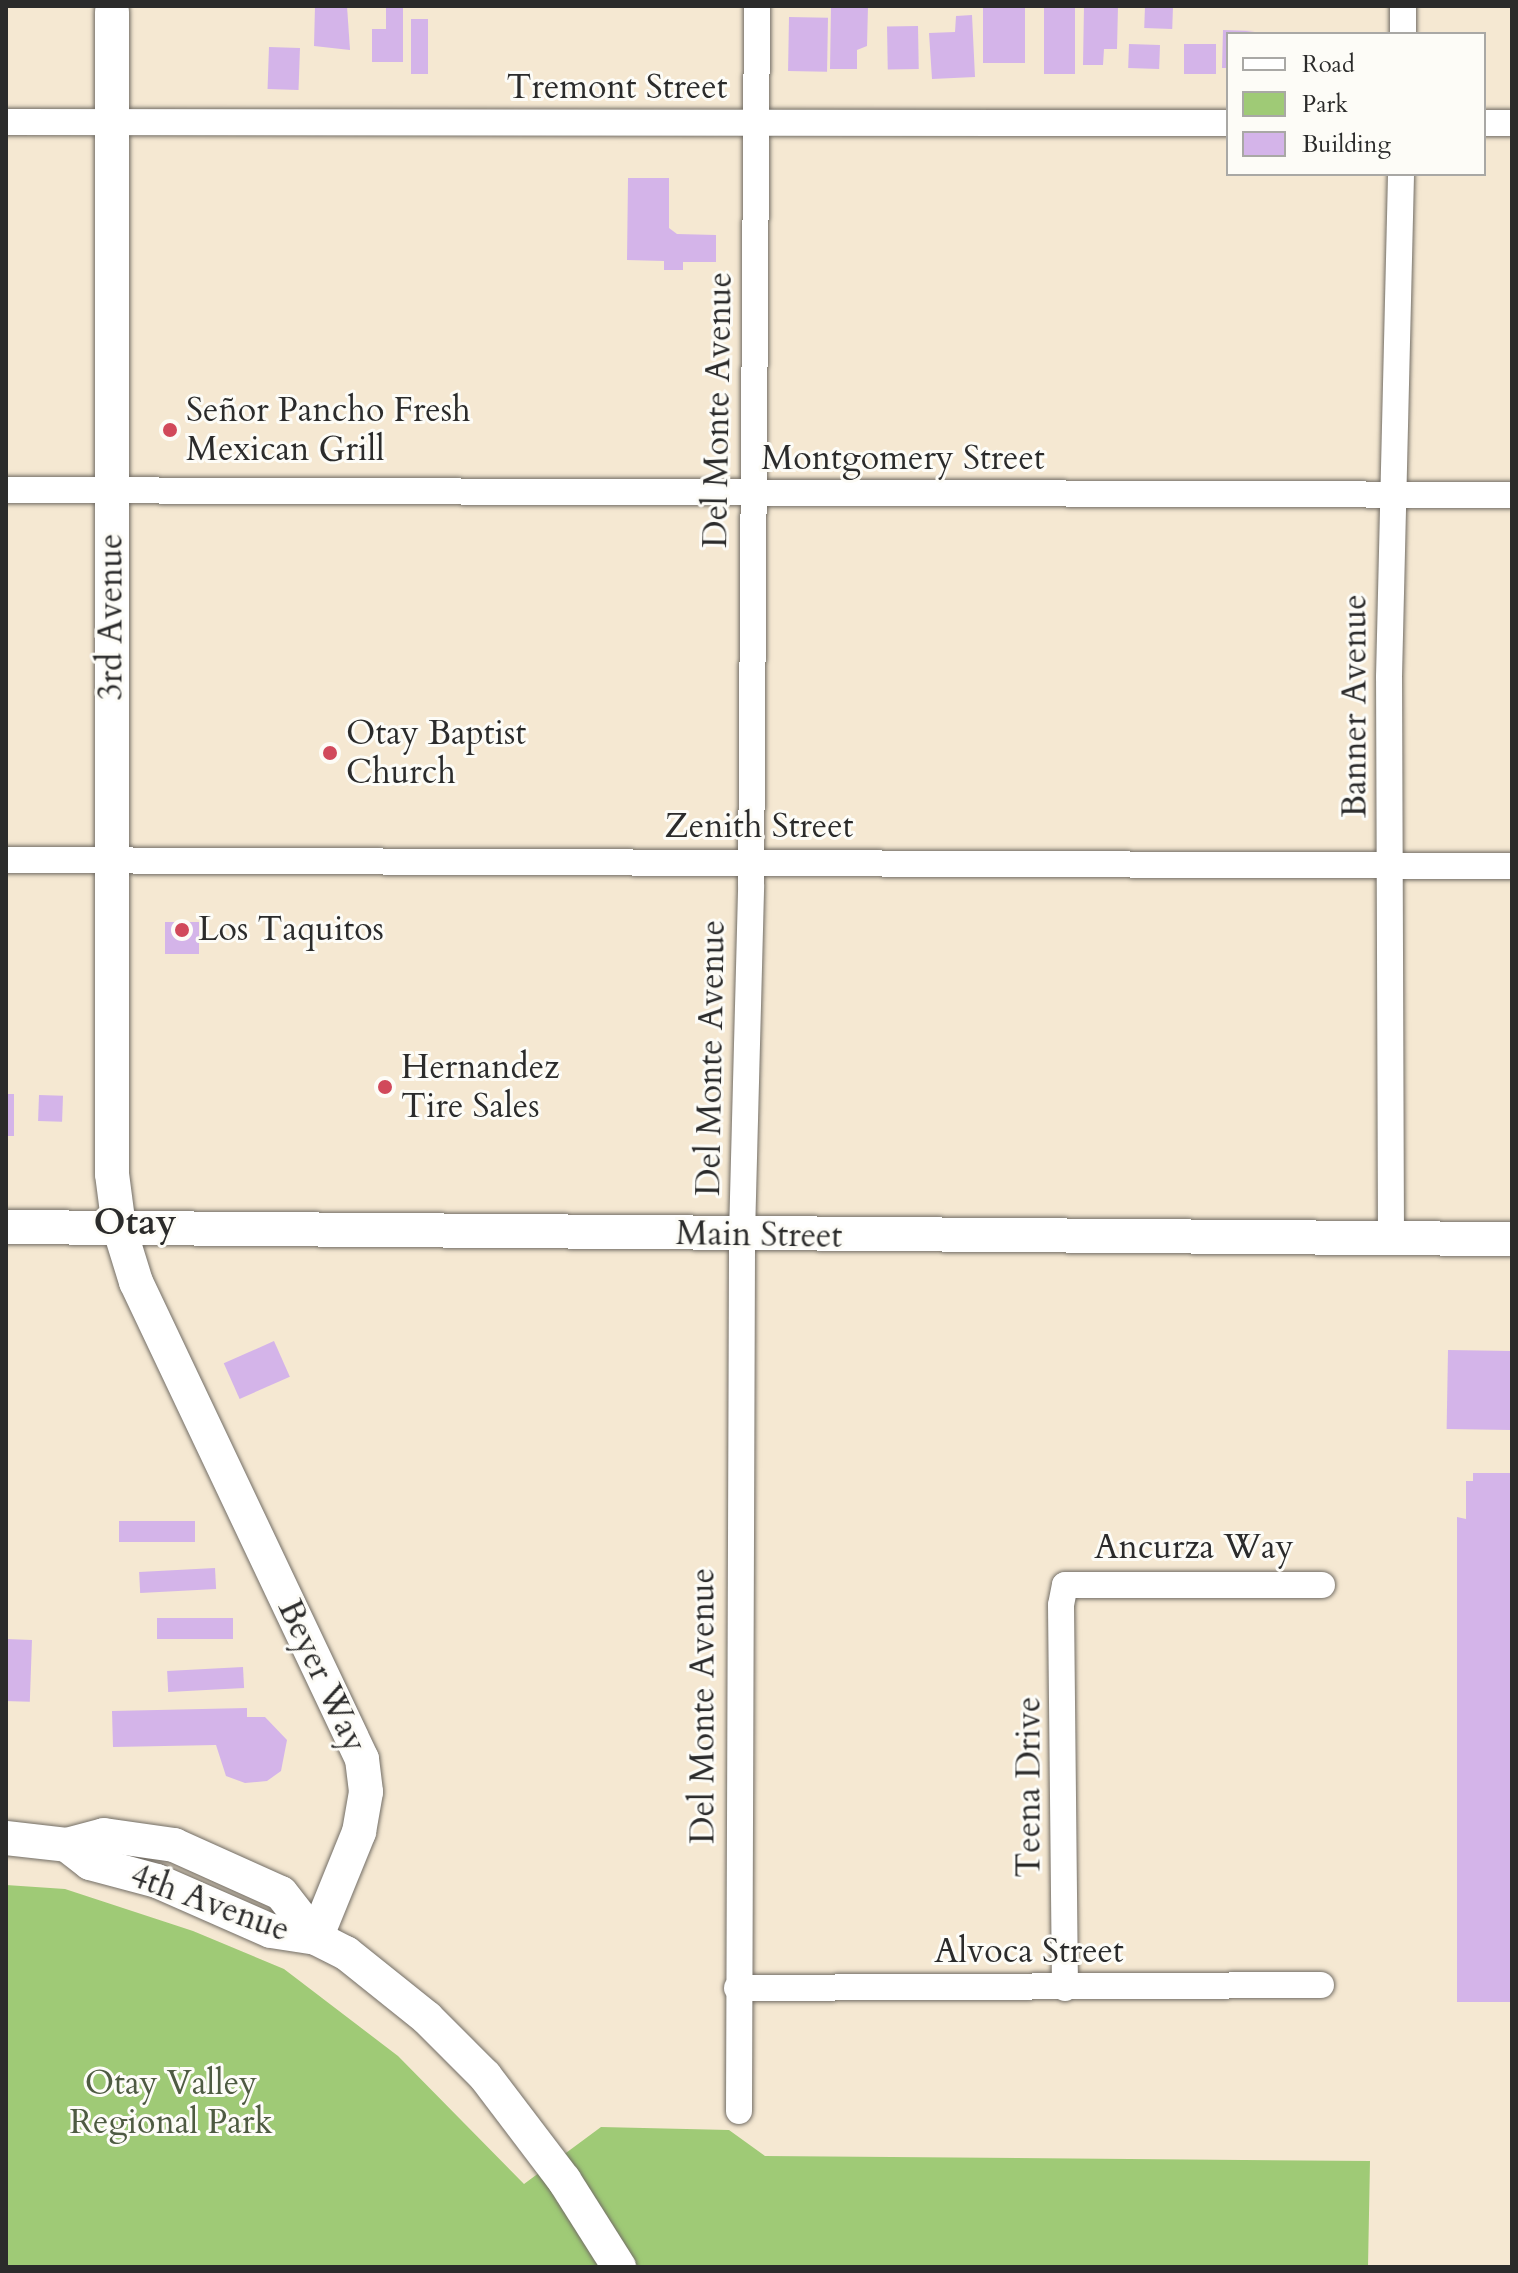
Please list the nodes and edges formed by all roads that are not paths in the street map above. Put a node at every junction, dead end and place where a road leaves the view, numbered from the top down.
1 (757, 6) edge
2 (1403, 6) edge
3 (112, 9) edge
4 (1403, 32) edge
5 (6, 122) edge
6 (112, 123) junction
7 (1226, 123) edge
8 (1486, 123) edge
9 (1512, 123) edge
10 (757, 124) junction
11 (1401, 176) edge
12 (6, 490) edge
13 (111, 490) junction
14 (752, 495) junction
15 (1392, 495) junction
16 (1512, 495) edge
17 (6, 860) edge
18 (110, 861) junction
19 (751, 862) junction
20 (1391, 866) junction
21 (1512, 866) edge
22 (6, 1227) edge
23 (119, 1227) junction
24 (742, 1235) junction
25 (1391, 1239) junction
26 (1512, 1239) edge
27 (1065, 1585) joint
28 (1322, 1585) dead end
29 (6, 1838) edge
30 (316, 1938) junction
31 (1321, 1985) dead end
32 (737, 1988) junction
33 (1065, 1988) junction
34 (739, 2111) dead end
35 (619, 2267) edge

1 - 10 street, Del Monte Avenue
2 - 4 street
3 - 6 main road, 3rd Avenue
5 - 6 street, Tremont Street
6 - 10 street, Tremont Street
6 - 13 main road, 3rd Avenue
7 - 10 street, Tremont Street
8 - 9 street
10 - 14 street, Del Monte Avenue
11 - 15 street, Banner Avenue
12 - 13 street, Montgomery Street
13 - 14 street, Montgomery Street
13 - 18 main road, 3rd Avenue
14 - 15 street, Montgomery Street
14 - 19 street, Del Monte Avenue
15 - 16 street, Montgomery Street
15 - 20 street, Banner Avenue
17 - 18 street, Zenith Street
18 - 19 street, Zenith Street
18 - 23 main road, 3rd Avenue
19 - 20 street, Zenith Street
19 - 24 street, Del Monte Avenue
20 - 21 street, Zenith Street
20 - 25 street, Banner Avenue
22 - 23 main road, Main Street
23 - 24 main road, Main Street
23 - 30 main road, Beyer Way
24 - 25 main road, Main Street
24 - 32 street, Del Monte Avenue
25 - 26 main road, Main Street
27 - 28 street, Ancurza Way
27 - 33 street, Teena Drive
29 - 30 main road, 4th Avenue
30 - 35 main road
31 - 33 street, Alvoca Street
32 - 33 street, Alvoca Street
32 - 34 street, Del Monte Avenue

